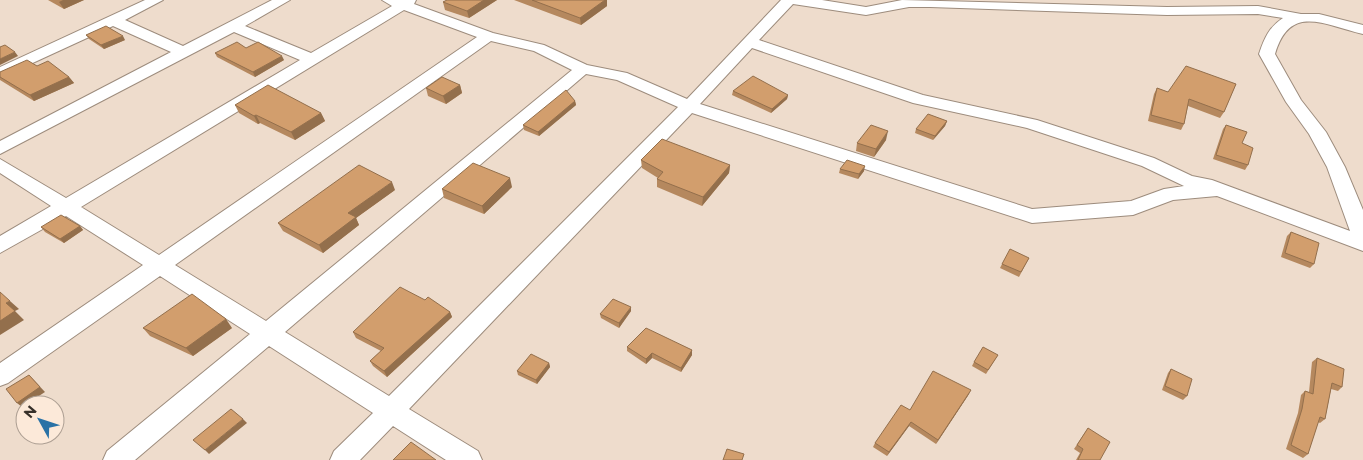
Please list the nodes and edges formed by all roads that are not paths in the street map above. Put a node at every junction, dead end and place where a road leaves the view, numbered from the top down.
1 (156, 0) edge
2 (283, 0) edge
3 (789, 0) edge
4 (794, 0) edge
5 (401, 2) edge
6 (1295, 16) junction
7 (113, 20) junction
8 (233, 26) junction
9 (1363, 30) edge
10 (488, 36) junction
11 (749, 42) junction
12 (184, 52) junction
13 (312, 59) junction
14 (583, 70) junction
15 (0, 72) edge
16 (689, 106) junction
17 (0, 148) edge
18 (0, 165) edge
19 (1217, 190) junction
20 (66, 206) junction
21 (1363, 242) edge
22 (0, 246) edge
23 (159, 265) junction
24 (268, 334) junction
25 (0, 376) edge
26 (391, 411) junction
27 (116, 460) edge
28 (343, 460) edge
29 (469, 460) edge

1 - 7 street
2 - 8 street
3 - 11 street
4 - 6 street
5 - 10 street
5 - 13 street
6 - 9 street
6 - 21 street
7 - 12 street
7 - 15 street
8 - 12 street
8 - 13 street
10 - 14 street
10 - 23 street
11 - 16 street
11 - 19 street
12 - 17 street
13 - 20 street
14 - 16 street
14 - 24 street
16 - 19 street
16 - 26 street
18 - 20 street
19 - 21 street
20 - 22 street
20 - 23 street
23 - 24 street
23 - 25 street
24 - 26 street
24 - 27 street
26 - 28 street
26 - 29 street

